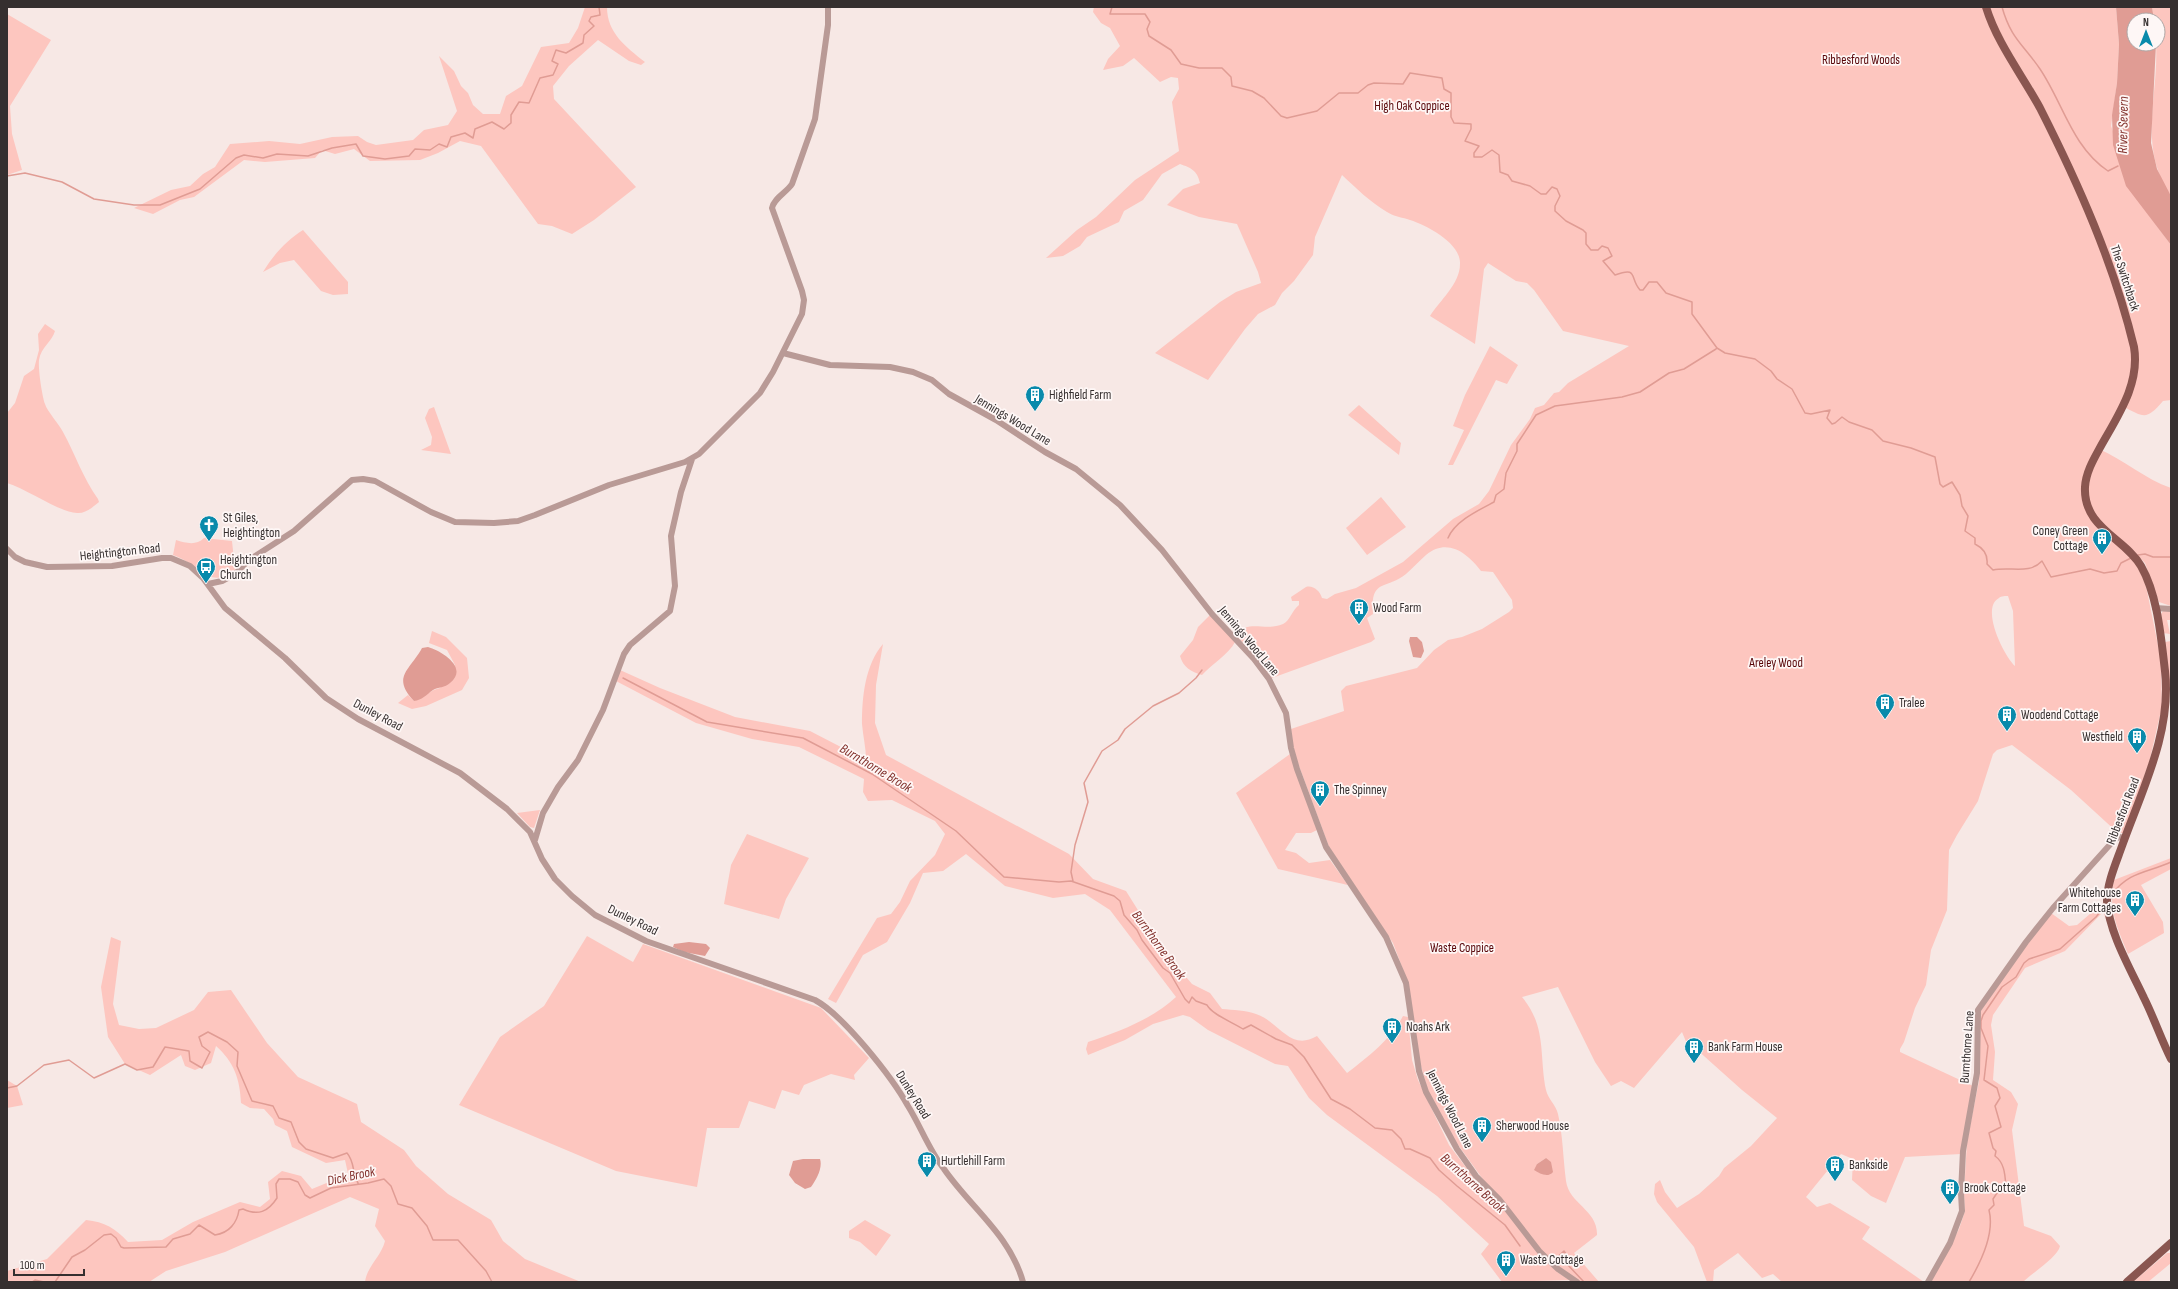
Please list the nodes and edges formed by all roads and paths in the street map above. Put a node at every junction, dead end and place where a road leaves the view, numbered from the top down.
1 (828, 7) edge
2 (1986, 7) edge
3 (783, 353) junction
4 (692, 459) junction
5 (7, 549) edge
6 (2139, 563) joint
7 (208, 584) junction
8 (2155, 608) junction
9 (2171, 609) edge
10 (2125, 838) junction
11 (535, 840) junction
12 (2171, 1058) edge
13 (2171, 1244) edge
14 (1023, 1282) edge
15 (1577, 1282) edge
16 (1928, 1282) edge
17 (2127, 1282) edge

1 - 3 street
2 - 6 main road, The Switchback
3 - 4 street
3 - 15 street, Jennings Wood Lane
4 - 7 street
4 - 11 street
5 - 7 street, Heightington Road
6 - 8 main road, Ribbesford Road
7 - 11 street, Dunley Road
8 - 9 street
8 - 10 main road, Ribbesford Road
10 - 12 main road, Ribbesford Road
10 - 16 street, Burnthorne Lane
11 - 14 street, Dunley Road
13 - 17 main road

